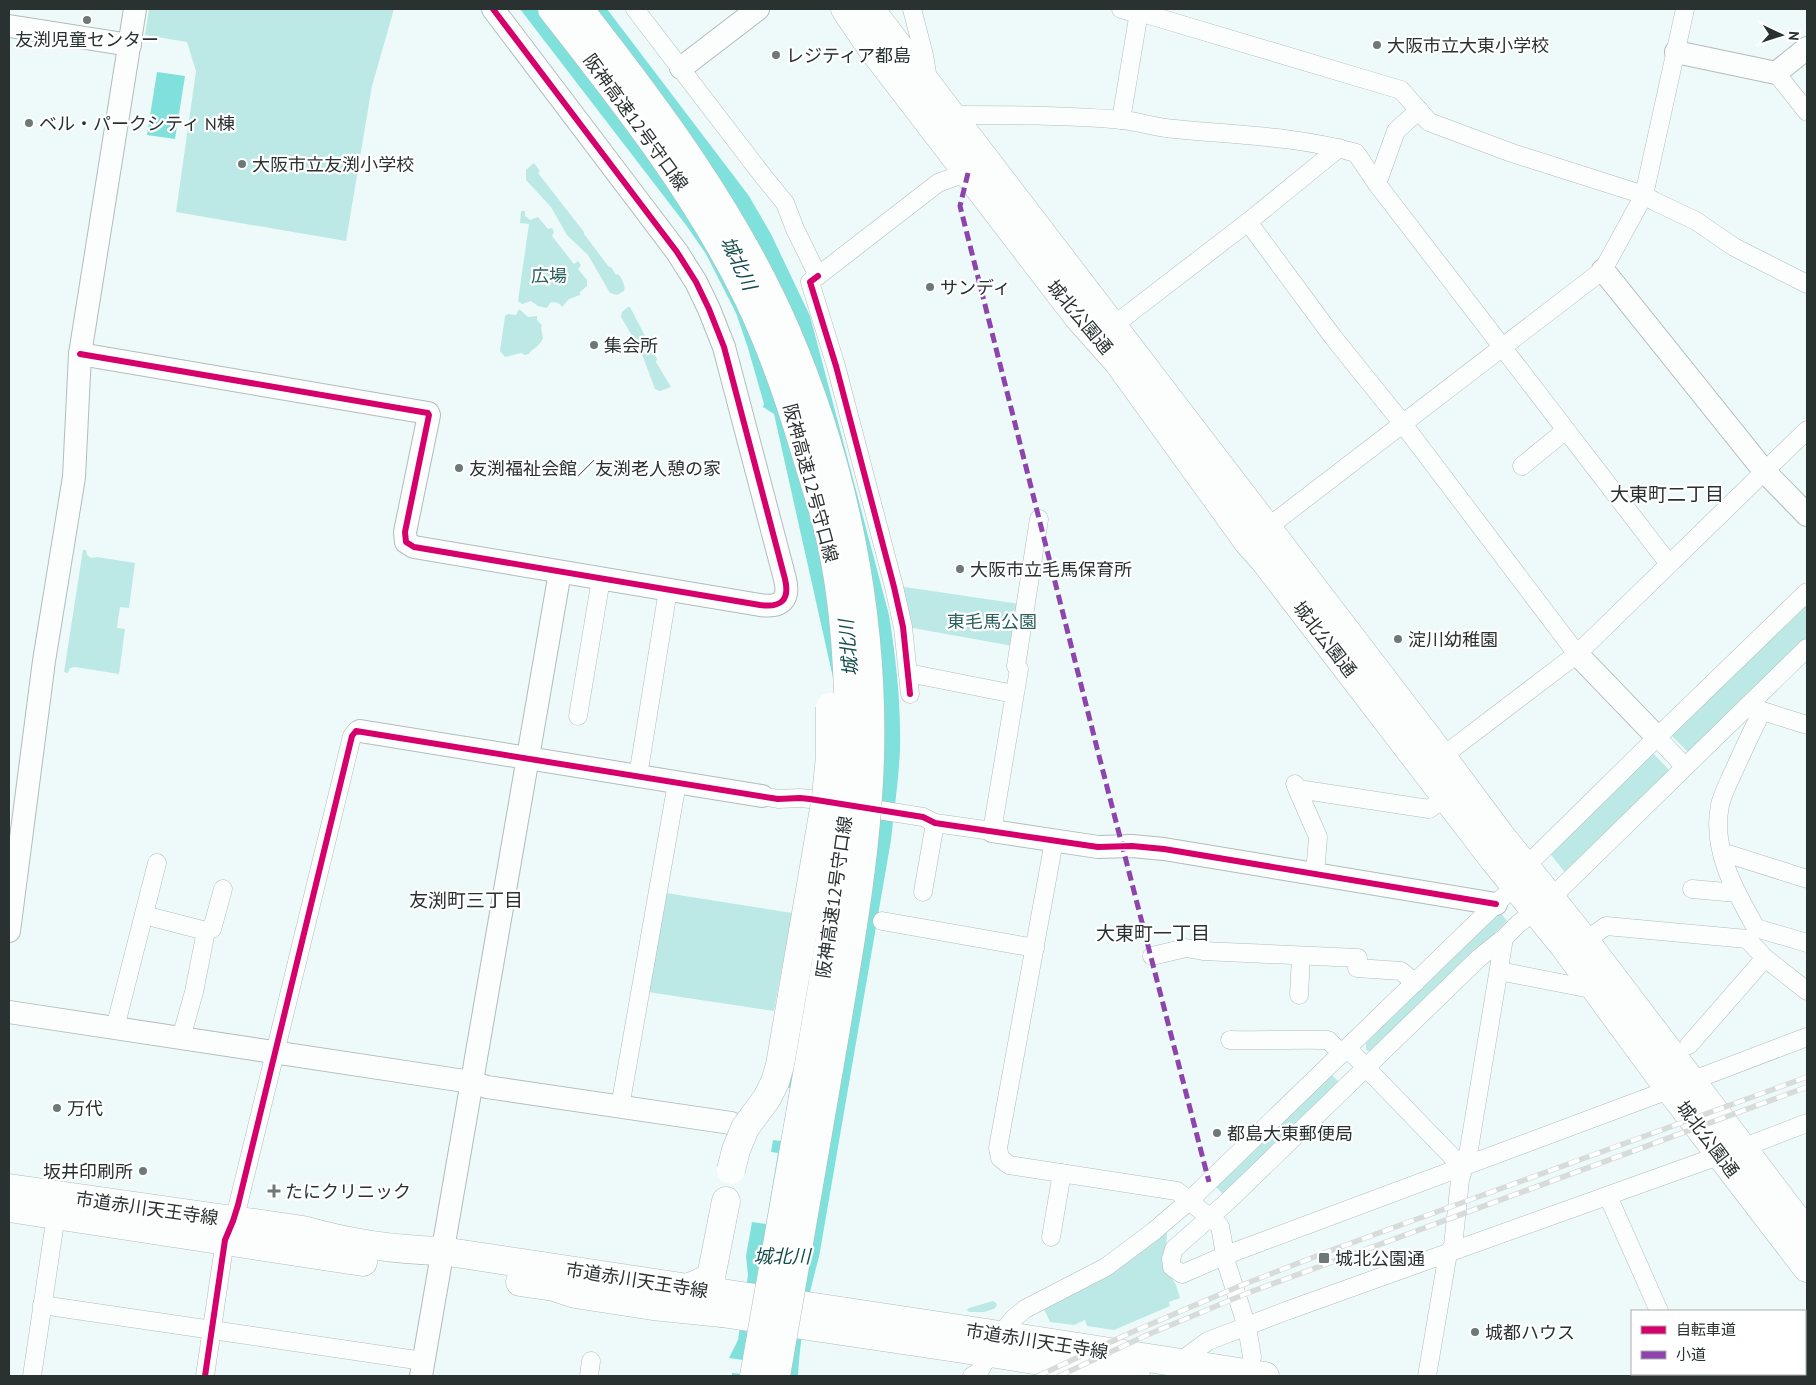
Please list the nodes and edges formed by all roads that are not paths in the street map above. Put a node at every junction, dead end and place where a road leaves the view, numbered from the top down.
1 (135, 9) edge
2 (493, 9) edge
3 (552, 9) edge
4 (579, 9) edge
5 (635, 9) edge
6 (758, 9) edge
7 (846, 9) edge
8 (870, 9) edge
9 (912, 9) edge
10 (1121, 9) edge
11 (1685, 9) edge
12 (1139, 12) junction
13 (9, 26) edge
14 (130, 45) junction
15 (1807, 48) edge
16 (1676, 52) junction
17 (681, 68) junction
18 (1776, 72) junction
19 (929, 86) junction
20 (1419, 110) junction
21 (1807, 112) edge
22 (952, 115) junction
23 (1121, 120) junction
24 (1339, 148) junction
25 (978, 168) junction
26 (1377, 184) junction
27 (1644, 195) junction
28 (1248, 222) junction
29 (1603, 270) junction
30 (818, 276) junction
31 (1807, 284) edge
32 (1105, 332) junction
33 (1503, 348) junction
34 (80, 354) junction
35 (1402, 424) junction
36 (1566, 430) junction
37 (1807, 430) edge
38 (800, 433) junction
39 (1522, 466) dead end
40 (1765, 472) junction
41 (1807, 515) edge
42 (1039, 519) dead end
43 (1258, 535) junction
44 (1669, 564) junction
45 (560, 572) junction
46 (601, 579) junction
47 (668, 590) junction
48 (1807, 592) edge
49 (1807, 648) edge
50 (1577, 654) junction
51 (908, 673) junction
52 (910, 694) dead end
53 (1014, 694) junction
54 (1755, 709) junction
55 (578, 716) dead end
56 (1807, 725) edge
57 (360, 731) joint
58 (1657, 737) junction
59 (528, 758) junction
60 (1433, 764) junction
61 (1685, 767) junction
62 (638, 776) junction
63 (677, 782) junction
64 (762, 796) joint
65 (1445, 798) junction
66 (935, 823) junction
67 (992, 832) junction
68 (1054, 841) junction
69 (1722, 852) junction
70 (157, 863) dead end
71 (1315, 874) junction
72 (1518, 875) junction
73 (1807, 879) edge
74 (223, 889) dead end
75 (1692, 889) dead end
76 (924, 892) dead end
77 (1737, 893) junction
78 (1496, 904) junction
79 (1543, 905) junction
80 (144, 915) junction
81 (882, 921) dead end
82 (9, 931) edge
83 (206, 931) junction
84 (1751, 933) junction
85 (1504, 938) junction
86 (1585, 940) junction
87 (1807, 943) edge
88 (1035, 948) junction
89 (1152, 956) dead end
90 (1301, 956) junction
91 (1765, 958) junction
92 (1499, 971) junction
93 (1415, 983) junction
94 (1596, 990) junction
95 (1807, 991) edge
96 (1299, 995) dead end
97 (9, 1012) edge
98 (115, 1028) junction
99 (1807, 1036) edge
100 (181, 1038) junction
101 (1230, 1040) dead end
102 (1689, 1045) dead end
103 (1344, 1051) junction
104 (274, 1052) junction
105 (1366, 1067) junction
106 (471, 1082) junction
107 (1681, 1085) junction
108 (620, 1107) junction
109 (1807, 1123) edge
110 (731, 1124) dead end
111 (1731, 1152) junction
112 (1463, 1168) junction
113 (731, 1170) dead end
114 (1062, 1173) junction
115 (9, 1188) edge
116 (1608, 1196) junction
117 (726, 1201) dead end
118 (1189, 1201) junction
119 (9, 1208) edge
120 (56, 1215) junction
121 (1210, 1218) junction
122 (229, 1231) junction
123 (1807, 1233) edge
124 (1051, 1237) dead end
125 (1448, 1253) junction
126 (1226, 1256) junction
127 (441, 1260) junction
128 (1807, 1268) edge
129 (718, 1294) junction
130 (42, 1305) junction
131 (1658, 1310) edge
132 (1247, 1326) junction
133 (212, 1331) junction
134 (995, 1344) junction
135 (1178, 1363) junction
136 (1258, 1366) edge
137 (1110, 1367) edge
138 (422, 1369) edge
139 (32, 1376) edge
140 (205, 1376) edge
141 (754, 1376) edge
142 (776, 1376) edge
143 (972, 1376) edge
144 (1136, 1376) edge
145 (1427, 1376) edge

1 - 14 street
2 - 47 street
3 - 38 main road, 阪神高速12号守口線, bridge
4 - 142 main road, 阪神高速12号守口線, bridge
5 - 17 street
6 - 17 street
7 - 25 main road, 城北公園通
8 - 19 main road, 城北公園通
9 - 19 street
10 - 12 street
11 - 16 street
12 - 20 street
12 - 23 street
13 - 14 street
14 - 34 street
15 - 18 street
16 - 18 street
16 - 27 street
17 - 30 street
18 - 21 street
19 - 22 main road, 城北公園通
20 - 26 street
20 - 27 street
22 - 23 street
22 - 25 main road, 城北公園通
23 - 24 street
24 - 26 street
24 - 28 street
25 - 30 street
25 - 32 main road, 城北公園通
26 - 33 street
27 - 29 street
27 - 31 street
28 - 32 street
28 - 35 street
29 - 33 street
29 - 40 street
30 - 51 street
32 - 43 main road, 城北公園通
33 - 35 street
33 - 36 street
34 - 45 street
34 - 82 street
35 - 43 street
35 - 50 street
36 - 39 street
36 - 44 street
37 - 40 street
38 - 113 main road, bridge
38 - 141 main road, 阪神高速12号守口線, bridge
40 - 41 street
40 - 44 street
42 - 53 street
43 - 60 main road, 城北公園通
44 - 50 street
45 - 46 street
45 - 59 street
46 - 47 street
46 - 55 street
47 - 62 street
48 - 58 street
49 - 54 street
50 - 58 street
50 - 60 street
51 - 52 street
51 - 53 street
53 - 67 street
54 - 56 street
54 - 61 street
54 - 69 street
57 - 59 street
57 - 104 street
58 - 61 street
58 - 72 street
59 - 62 street
59 - 106 street
60 - 65 main road, 城北公園通
60 - 72 main road, 城北公園通
61 - 79 street
62 - 63 street
63 - 64 street
63 - 108 street
64 - 66 street, bridge
65 - 71 street
65 - 72 main road, 城北公園通
66 - 67 street
66 - 76 street
67 - 68 street
68 - 71 street
68 - 88 street
69 - 73 street
69 - 77 street
70 - 80 street
71 - 78 street
72 - 78 street
72 - 79 main road, 城北公園通
74 - 83 street
75 - 77 street
77 - 84 street
78 - 93 street
79 - 85 street
79 - 86 main road, 城北公園通
79 - 94 main road, 城北公園通
80 - 83 street
80 - 98 street
81 - 88 street
83 - 100 street
84 - 86 street
84 - 87 street
84 - 91 street
85 - 92 street
85 - 105 street
86 - 107 main road, 城北公園通
88 - 114 street
89 - 90 street
90 - 93 street
90 - 96 street
91 - 95 street
91 - 102 street
92 - 94 street
92 - 112 street
93 - 103 street
94 - 107 main road, 城北公園通
97 - 98 street
98 - 100 street
99 - 107 street
100 - 104 street
101 - 103 street
103 - 105 street
103 - 118 street
104 - 106 street
104 - 122 street
105 - 112 street
105 - 121 street
106 - 108 street
106 - 127 street
107 - 111 main road, 城北公園通
107 - 112 street
108 - 110 street
109 - 111 street
111 - 116 street
111 - 123 main road, 城北公園通
111 - 128 main road, 城北公園通
112 - 125 street
112 - 126 street
114 - 118 street
114 - 124 street
115 - 122 main road, 市道赤川天王寺線
116 - 125 street
116 - 131 street
117 - 129 main road
118 - 121 street
118 - 134 street
119 - 120 main road, 市道赤川天王寺線
120 - 122 main road, 市道赤川天王寺線
120 - 130 street
121 - 126 street
121 - 126 street
122 - 127 main road, 市道赤川天王寺線
122 - 133 street
125 - 132 street
125 - 145 street
126 - 132 street
127 - 129 main road, 市道赤川天王寺線
127 - 129 main road, 市道赤川天王寺線
127 - 138 street
129 - 134 main road, 市道赤川天王寺線, bridge
130 - 133 street
130 - 139 street
132 - 135 street
132 - 136 street
133 - 138 street
133 - 140 street
134 - 137 main road, 市道赤川天王寺線
134 - 143 street
135 - 136 main road, 市道赤川天王寺線
135 - 137 main road, 市道赤川天王寺線
137 - 144 main road, 市道赤川天王寺線

